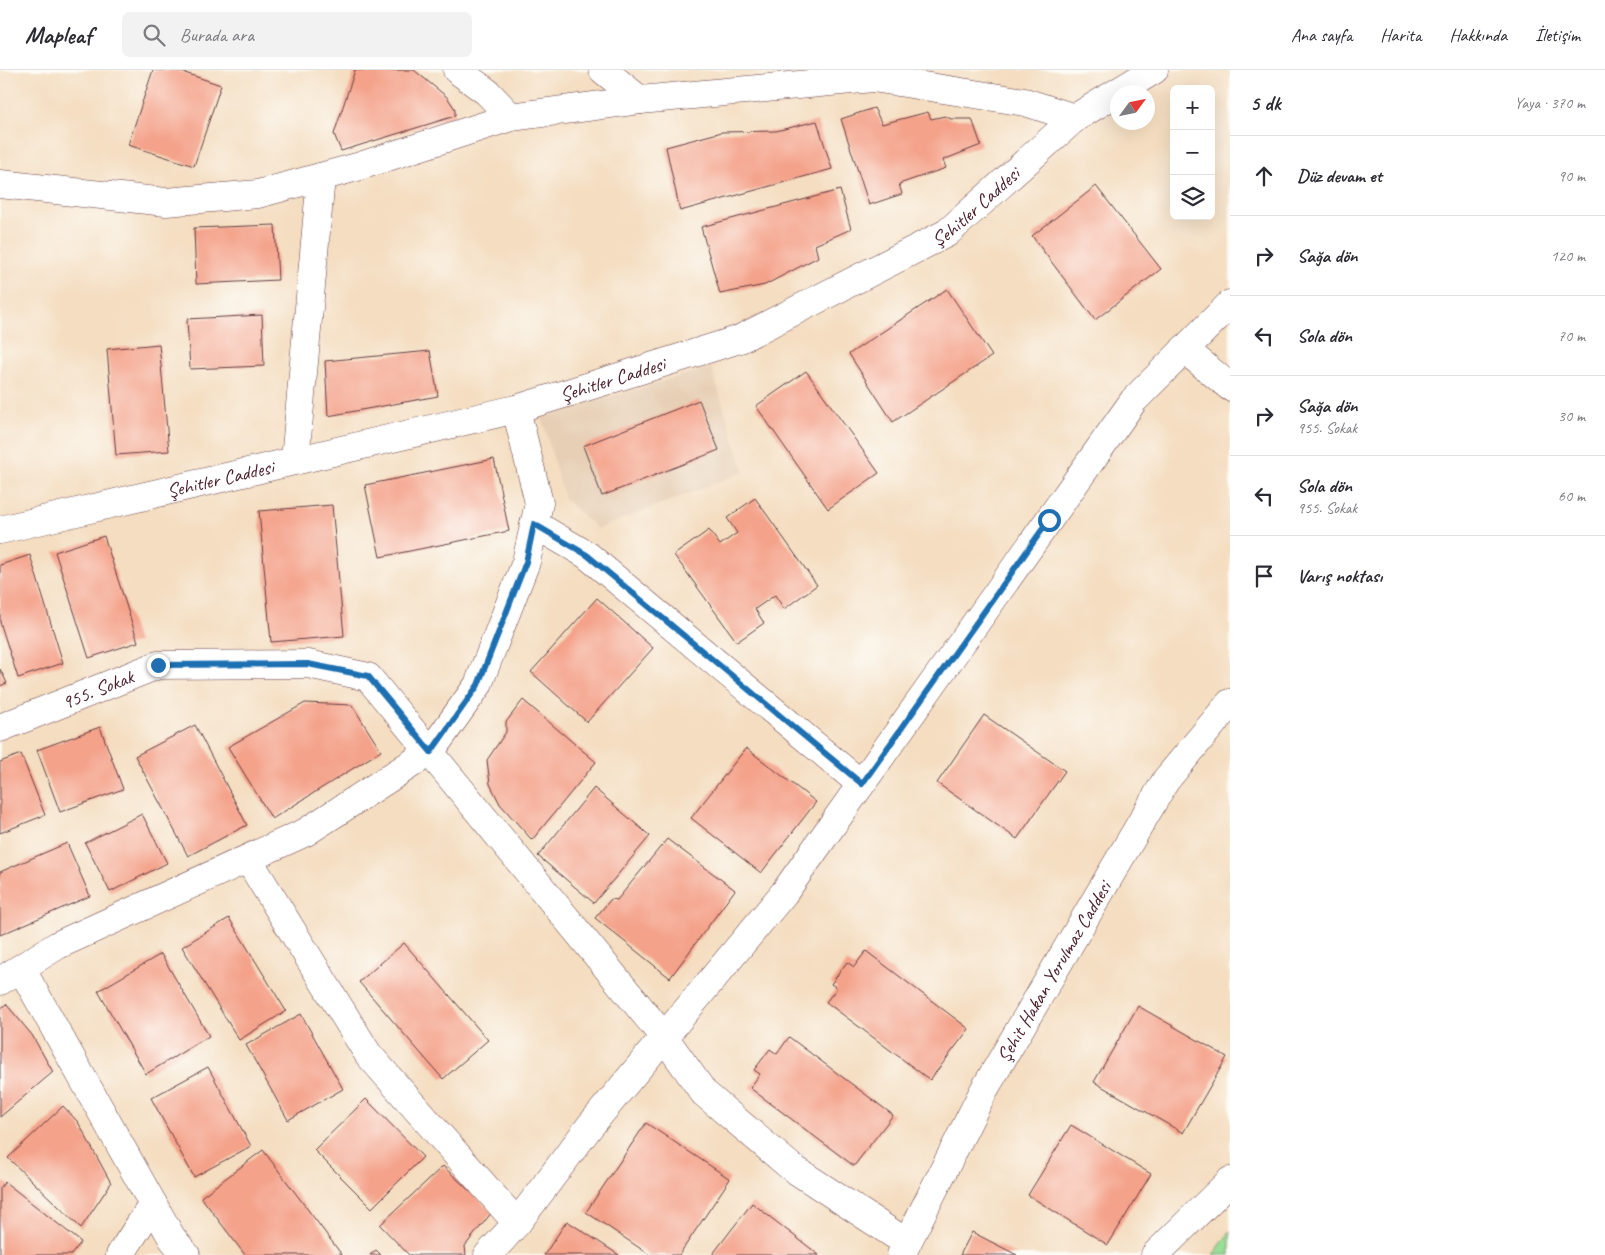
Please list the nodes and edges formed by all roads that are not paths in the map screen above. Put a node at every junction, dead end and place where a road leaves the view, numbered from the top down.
1 (457, 70) edge
2 (603, 70) edge
3 (1154, 70) edge
4 (640, 100) junction
5 (511, 117) junction
6 (1074, 118) junction
7 (321, 177) junction
8 (0, 184) edge
9 (1230, 304) edge
10 (1184, 349) junction
11 (1230, 387) edge
12 (516, 409) junction
13 (294, 460) junction
14 (534, 524) junction
15 (0, 530) edge
16 (1230, 703) edge
17 (0, 728) edge
18 (431, 752) junction
19 (862, 784) junction
20 (248, 859) junction
21 (11, 975) edge
22 (664, 1037) junction
23 (1230, 1181) edge
24 (153, 1204) junction
25 (517, 1222) junction
26 (904, 1249) edge
27 (120, 1255) edge
28 (186, 1255) edge
29 (488, 1255) edge
30 (1155, 1255) edge

1 - 5 street
2 - 4 street
3 - 6 street, Şehitler Caddesi
4 - 5 street
4 - 6 street
5 - 7 street
6 - 12 street, Şehitler Caddesi
7 - 8 street
7 - 13 street
9 - 10 street
10 - 11 street
10 - 19 street
12 - 13 street, Şehitler Caddesi
12 - 14 street
13 - 15 street, Şehitler Caddesi
14 - 18 street
14 - 19 street
16 - 26 street, Şehit Hakan Yorulmaz Caddesi
17 - 18 street, 955. Sokak
18 - 20 street
18 - 22 street, 955. Sokak
19 - 22 street
20 - 21 street
20 - 25 street
21 - 24 street
22 - 25 street
22 - 26 street, 955. Sokak
23 - 30 street
24 - 27 street
24 - 28 street
25 - 29 street

